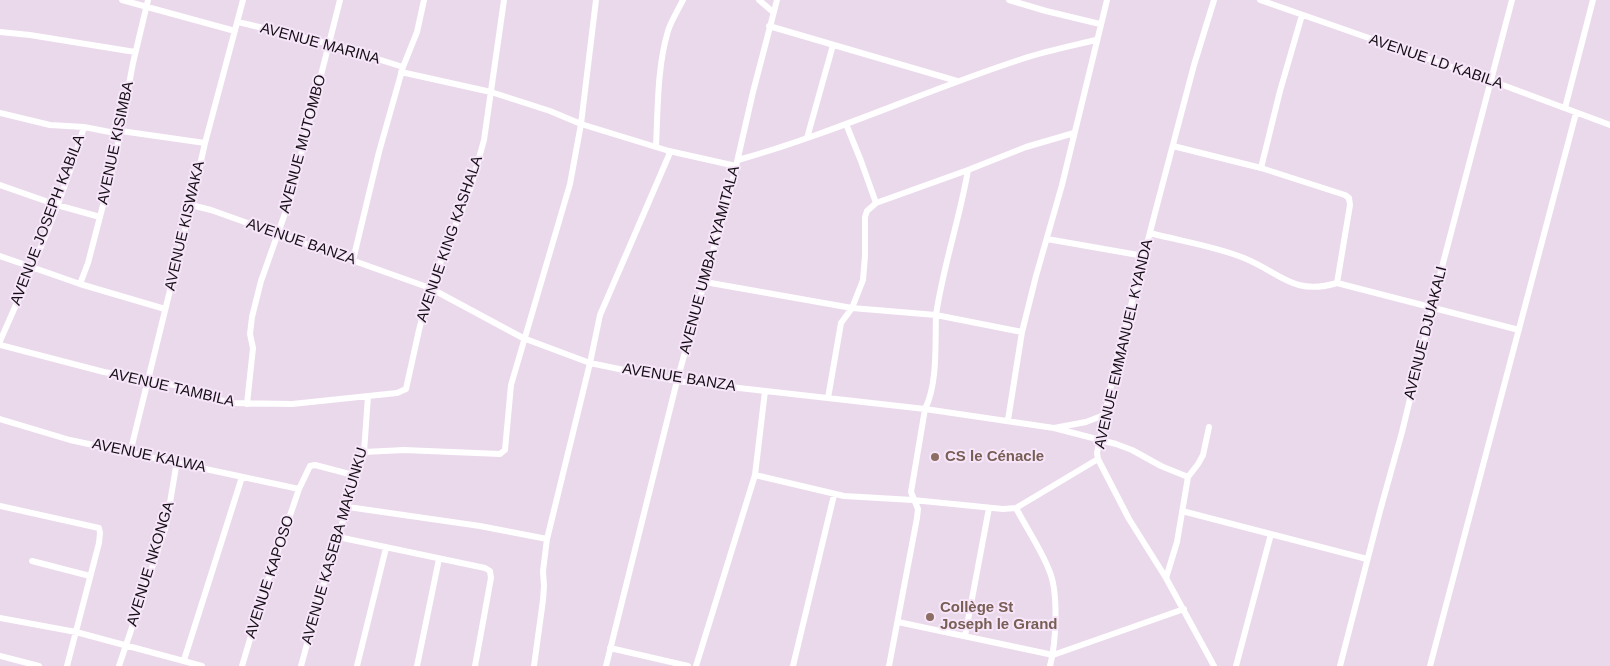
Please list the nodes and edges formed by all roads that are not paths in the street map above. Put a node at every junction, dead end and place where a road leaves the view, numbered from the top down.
1 (122, 0) edge
2 (243, 0) edge
3 (340, 0) edge
4 (424, 0) edge
5 (504, 0) edge
6 (596, 0) edge
7 (682, 0) edge
8 (758, 0) edge
9 (777, 0) edge
10 (1008, 0) edge
11 (1106, 0) edge
12 (1214, 0) edge
13 (1260, 0) edge
14 (1512, 0) edge
15 (1593, 0) edge
16 (147, 3) edge
17 (773, 12) junction
18 (1302, 15) junction
19 (238, 22) junction
20 (1100, 24) junction
21 (769, 26) junction
22 (235, 31) junction
23 (0, 32) edge
24 (1096, 40) junction
25 (330, 44) junction
26 (833, 45) junction
27 (135, 52) junction
28 (402, 70) junction
29 (957, 81) junction
30 (1492, 81) junction
31 (491, 92) junction
32 (1565, 108) junction
33 (0, 113) edge
34 (1576, 113) junction
35 (581, 124) junction
36 (846, 124) junction
37 (1610, 125) edge
38 (84, 127) junction
39 (121, 132) junction
40 (1074, 133) junction
41 (807, 138) junction
42 (205, 143) junction
43 (656, 146) junction
44 (1172, 146) junction
45 (669, 151) junction
46 (737, 163) junction
47 (1261, 168) junction
48 (968, 170) junction
49 (0, 185) edge
50 (876, 203) junction
51 (56, 205) junction
52 (191, 205) junction
53 (100, 217) junction
54 (1150, 233) junction
55 (277, 235) junction
56 (1047, 240) junction
57 (0, 256) edge
58 (1144, 256) junction
59 (353, 260) junction
60 (32, 268) junction
61 (705, 282) junction
62 (1337, 283) junction
63 (80, 284) junction
64 (430, 288) junction
65 (852, 308) junction
66 (1432, 308) junction
67 (165, 309) junction
68 (936, 314) junction
69 (1519, 330) junction
70 (1022, 332) junction
71 (523, 338) junction
72 (0, 341) edge
73 (0, 345) edge
74 (590, 363) junction
75 (148, 379) junction
76 (677, 381) junction
77 (406, 389) joint
78 (765, 391) junction
79 (368, 396) junction
80 (828, 398) junction
81 (247, 404) junction
82 (925, 409) junction
83 (1104, 415) junction
84 (0, 419) edge
85 (1008, 420) junction
86 (1208, 427) dead end
87 (1054, 428) junction
88 (1099, 440) junction
89 (364, 452) junction
90 (130, 453) junction
91 (1098, 459) junction
92 (177, 461) junction
93 (755, 475) junction
94 (357, 476) junction
95 (1188, 476) junction
96 (242, 477) junction
97 (299, 488) junction
98 (834, 495) junction
99 (913, 500) junction
100 (0, 506) edge
101 (348, 507) junction
102 (988, 508) junction
103 (1016, 508) junction
104 (1182, 511) junction
105 (1271, 534) junction
106 (338, 537) junction
107 (547, 539) junction
108 (386, 548) junction
109 (439, 559) junction
110 (1367, 559) junction
111 (32, 561) dead end
112 (90, 576) junction
113 (1166, 578) junction
114 (1184, 610) junction
115 (0, 618) edge
116 (898, 622) junction
117 (76, 632) junction
118 (965, 636) junction
119 (126, 646) junction
120 (610, 648) junction
121 (1053, 655) junction
122 (0, 656) edge
123 (184, 660) junction
124 (39, 666) edge
125 (67, 666) edge
126 (119, 666) edge
127 (202, 666) edge
128 (242, 666) edge
129 (301, 666) edge
130 (356, 666) edge
131 (417, 666) edge
132 (475, 666) edge
133 (534, 666) edge
134 (606, 666) edge
135 (688, 666) edge
136 (696, 666) edge
137 (794, 666) edge
138 (889, 666) edge
139 (1050, 666) edge
140 (1214, 666) edge
141 (1236, 666) edge
142 (1340, 666) edge
143 (1430, 666) edge

1 - 16 street
2 - 19 street, AVENUE KISWAKA
3 - 25 street, AVENUE MUTOMBO
4 - 28 street
5 - 31 street, AVENUE KING KASHALA
6 - 35 street
7 - 43 street
8 - 17 street
9 - 17 street, AVENUE UMBA KYAMITALA
10 - 20 street
11 - 20 street
12 - 44 street, AVENUE EMMANUEL KYANDA
13 - 18 street, AVENUE LD KABILA
14 - 30 street, AVENUE DJUAKALI
15 - 32 street
16 - 22 street
16 - 27 street, AVENUE KISIMBA
17 - 21 street, AVENUE UMBA KYAMITALA
18 - 30 street, AVENUE LD KABILA
18 - 47 street
19 - 22 street, AVENUE KISWAKA
19 - 25 street, AVENUE MARINA
20 - 24 street
21 - 26 street
21 - 46 street, AVENUE UMBA KYAMITALA
22 - 42 street, AVENUE KISWAKA
23 - 27 street
24 - 29 street
24 - 40 street
25 - 28 street, AVENUE MARINA
25 - 55 street, AVENUE MUTOMBO
26 - 29 street
26 - 41 street
27 - 39 street, AVENUE KISIMBA
28 - 31 street, AVENUE MARINA
28 - 59 street
29 - 36 street
30 - 32 street, AVENUE LD KABILA
30 - 66 street, AVENUE DJUAKALI
31 - 35 street, AVENUE MARINA
31 - 64 street, AVENUE KING KASHALA
32 - 34 street, AVENUE LD KABILA
33 - 38 street
34 - 37 street, AVENUE LD KABILA
34 - 69 street
35 - 43 street, AVENUE MARINA
35 - 71 street
36 - 41 street
36 - 50 street
38 - 39 street
38 - 51 street, AVENUE JOSEPH KABILA
39 - 42 street
39 - 53 street, AVENUE KISIMBA
40 - 48 street
40 - 56 street
41 - 46 street
42 - 52 street, AVENUE KISWAKA
43 - 45 street, AVENUE MARINA
44 - 47 street
44 - 54 street, AVENUE EMMANUEL KYANDA
45 - 46 street, AVENUE MARINA
45 - 74 street
46 - 61 street, AVENUE UMBA KYAMITALA
47 - 62 street
48 - 50 street
48 - 68 street
49 - 51 street
50 - 65 street
51 - 53 street
51 - 60 street, AVENUE JOSEPH KABILA
52 - 55 street, AVENUE BANZA
52 - 67 street, AVENUE KISWAKA
53 - 63 street, AVENUE KISIMBA
54 - 58 street, AVENUE EMMANUEL KYANDA
54 - 62 street
55 - 59 street, AVENUE BANZA
55 - 81 street, AVENUE MUTOMBO
56 - 58 street
56 - 70 street
57 - 60 street
58 - 83 street, AVENUE EMMANUEL KYANDA
59 - 64 street, AVENUE BANZA
60 - 63 street
60 - 72 street, AVENUE JOSEPH KABILA
61 - 65 street
61 - 76 street, AVENUE UMBA KYAMITALA
62 - 66 street
63 - 67 street
64 - 71 street, AVENUE BANZA
64 - 77 street, AVENUE KING KASHALA
65 - 68 street
65 - 80 street
66 - 69 street
66 - 110 street, AVENUE DJUAKALI
67 - 75 street, AVENUE KISWAKA
68 - 70 street
68 - 82 street
69 - 143 street
70 - 85 street
71 - 74 street, AVENUE BANZA
71 - 89 street
73 - 75 street, AVENUE TAMBILA
74 - 76 street, AVENUE BANZA
74 - 107 street
75 - 81 street, AVENUE TAMBILA
75 - 90 street, AVENUE KISWAKA
76 - 78 street, AVENUE BANZA
76 - 120 street, AVENUE UMBA KYAMITALA
77 - 79 street, AVENUE TAMBILA
78 - 80 street, AVENUE BANZA
78 - 93 street
79 - 81 street, AVENUE TAMBILA
79 - 89 street, AVENUE KASEBA MAKUNKU
80 - 82 street, AVENUE BANZA
82 - 85 street, AVENUE BANZA
82 - 99 street
83 - 87 street
83 - 88 street, AVENUE EMMANUEL KYANDA
84 - 90 street, AVENUE KALWA
85 - 87 street, AVENUE BANZA
86 - 95 street
87 - 88 street, AVENUE BANZA
88 - 91 street, AVENUE EMMANUEL KYANDA
88 - 95 street, AVENUE BANZA
89 - 94 street, AVENUE KASEBA MAKUNKU
90 - 92 street, AVENUE KALWA
91 - 103 street
91 - 113 street, AVENUE EMMANUEL KYANDA
92 - 96 street, AVENUE KALWA
92 - 119 street, AVENUE NKONGA
93 - 98 street
93 - 136 street
94 - 97 street, AVENUE KAPOSO
94 - 101 street, AVENUE KASEBA MAKUNKU
95 - 104 street
96 - 97 street, AVENUE KALWA
96 - 123 street
97 - 128 street, AVENUE KAPOSO
98 - 99 street
98 - 137 street
99 - 102 street
99 - 116 street
100 - 112 street
101 - 106 street, AVENUE KASEBA MAKUNKU
101 - 107 street
102 - 103 street
102 - 118 street
103 - 121 street
104 - 105 street
104 - 113 street
105 - 110 street
105 - 141 street
106 - 108 street
106 - 129 street, AVENUE KASEBA MAKUNKU
107 - 133 street
108 - 109 street
108 - 130 street
109 - 131 street
109 - 132 street
110 - 142 street, AVENUE DJUAKALI
111 - 112 street
112 - 117 street
113 - 114 street, AVENUE EMMANUEL KYANDA
114 - 121 street
114 - 140 street, AVENUE EMMANUEL KYANDA
115 - 117 street
116 - 118 street
116 - 138 street
117 - 119 street
117 - 125 street
118 - 121 street
119 - 123 street
119 - 126 street, AVENUE NKONGA
120 - 134 street, AVENUE UMBA KYAMITALA
120 - 135 street
121 - 139 street
122 - 124 street
123 - 127 street

